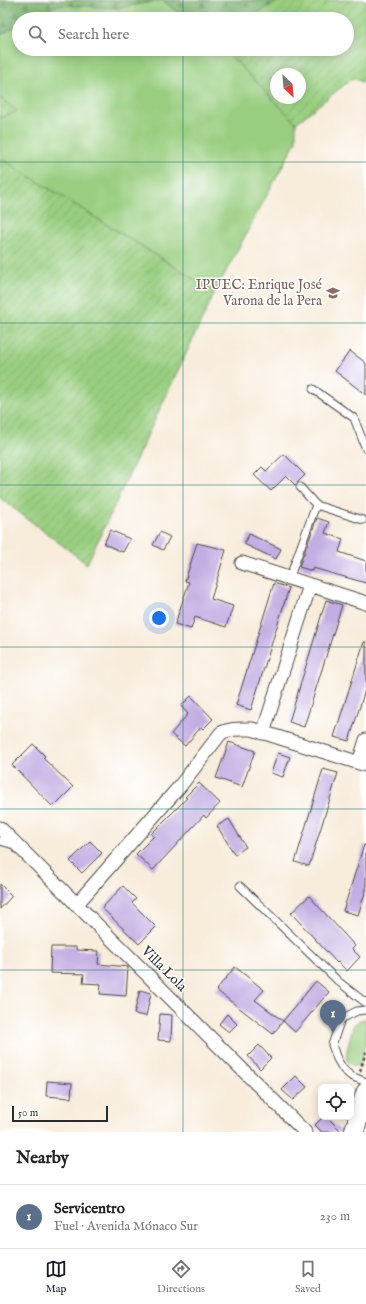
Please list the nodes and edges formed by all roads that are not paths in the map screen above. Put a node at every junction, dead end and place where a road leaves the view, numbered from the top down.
1 (313, 389) dead end
2 (366, 450) edge
3 (300, 487) dead end
4 (316, 505) junction
5 (363, 520) dead end
6 (242, 563) dead end
7 (289, 579) junction
8 (310, 585) junction
9 (366, 603) edge
10 (263, 733) junction
11 (366, 740) edge
12 (362, 764) edge
13 (0, 828) edge
14 (0, 841) edge
15 (18, 847) junction
16 (240, 886) dead end
17 (76, 905) junction
18 (366, 1003) edge
19 (366, 1010) edge
20 (366, 1082) edge
21 (366, 1092) edge
22 (305, 1132) edge
23 (354, 1132) edge

1 - 2 lane
3 - 4 lane
4 - 5 lane
4 - 7 lane
6 - 7 street
7 - 8 street
8 - 9 street
8 - 10 street
10 - 12 street
10 - 17 street
11 - 12 street
13 - 15 street, Villa Lola
14 - 15 lane
15 - 17 street, Villa Lola
16 - 18 lane
17 - 22 street, Villa Lola
19 - 20 lane
21 - 23 main road

